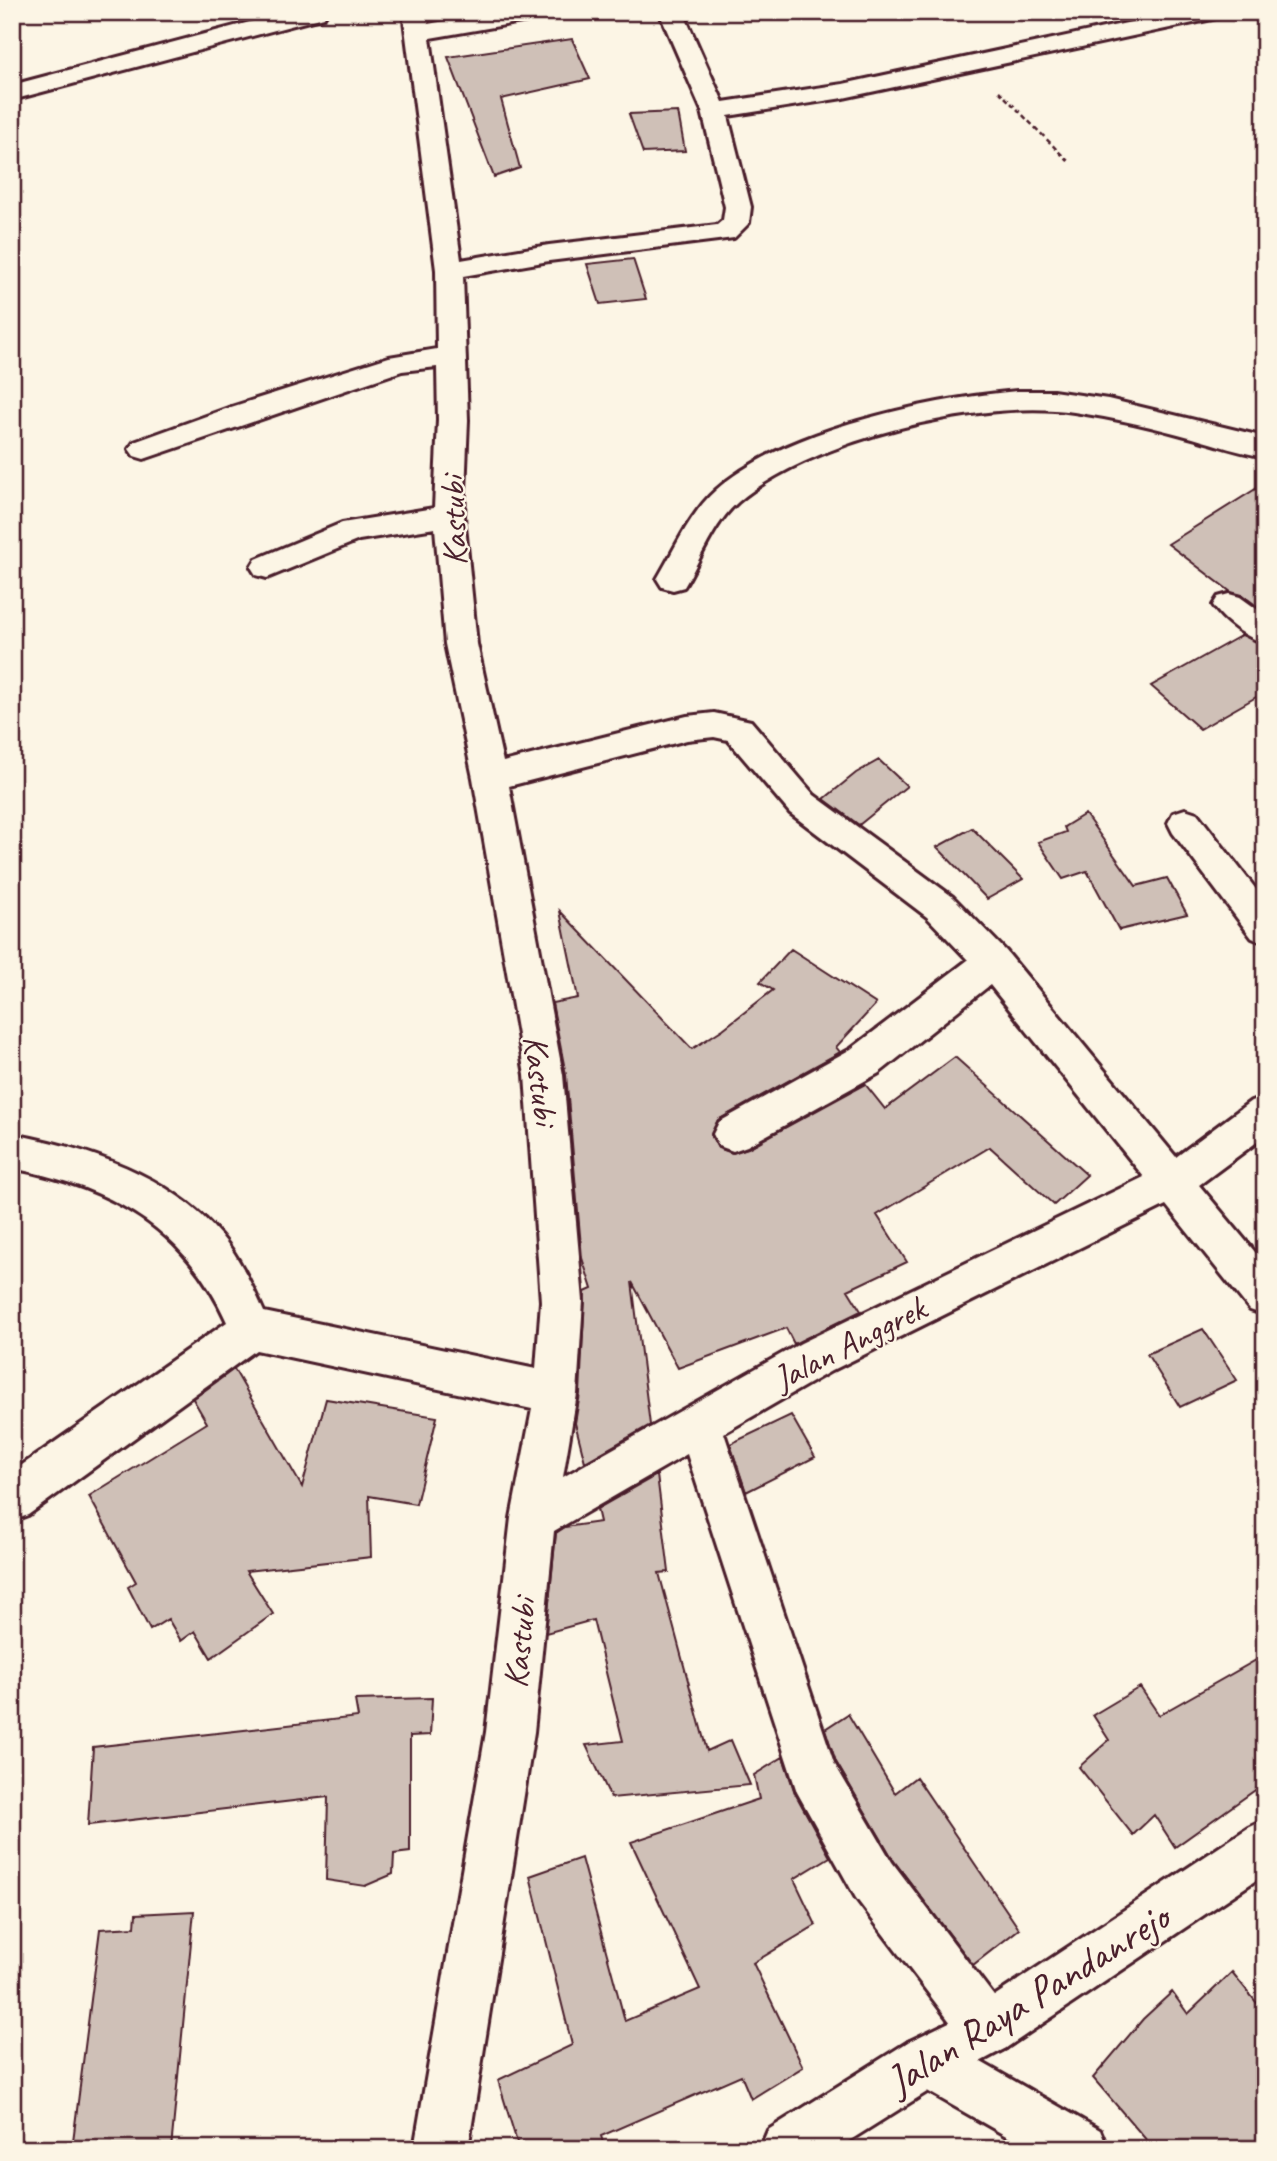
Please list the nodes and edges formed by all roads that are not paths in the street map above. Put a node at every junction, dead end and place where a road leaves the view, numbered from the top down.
1 (316, 12) edge
2 (539, 12) edge
3 (671, 12) edge
4 (1212, 12) edge
5 (417, 23) edge
6 (12, 93) edge
7 (714, 111) junction
8 (449, 270) junction
9 (450, 356) junction
10 (1264, 448) edge
11 (144, 449) dead end
12 (449, 516) junction
13 (267, 567) dead end
14 (673, 579) dead end
15 (1229, 605) dead end
16 (1265, 632) edge
17 (490, 778) junction
18 (1185, 822) dead end
19 (1265, 928) edge
20 (993, 962) junction
21 (1265, 1113) edge
22 (733, 1134) dead end
23 (12, 1151) edge
24 (1173, 1182) junction
25 (1265, 1296) edge
26 (251, 1329) junction
27 (556, 1394) junction
28 (699, 1424) junction
29 (12, 1499) edge
30 (533, 1518) junction
31 (1265, 1845) edge
32 (988, 2029) junction
33 (927, 2061) junction
34 (441, 2149) edge
35 (787, 2149) edge
36 (1081, 2149) edge

1 - 6 street
2 - 5 street
3 - 7 street
4 - 7 street
5 - 8 street, Kastubi
7 - 8 street
8 - 9 street, Kastubi
9 - 11 street
9 - 12 street, Kastubi
10 - 14 street
12 - 13 street
12 - 17 street, Kastubi
15 - 16 street
17 - 20 street
17 - 27 street, Kastubi
18 - 19 street
20 - 22 street
20 - 24 street
21 - 24 street, Jalan Anggrek
23 - 26 street
24 - 25 street
24 - 28 street, Jalan Anggrek
26 - 27 street
26 - 29 street
27 - 30 street, Kastubi
28 - 30 street, Jalan Anggrek
28 - 32 street
30 - 34 street, Kastubi
31 - 32 street, Jalan Raya Pandanrejo
32 - 33 street, Jalan Raya Pandanrejo
33 - 35 street, Jalan Raya Pandanrejo
33 - 36 street

